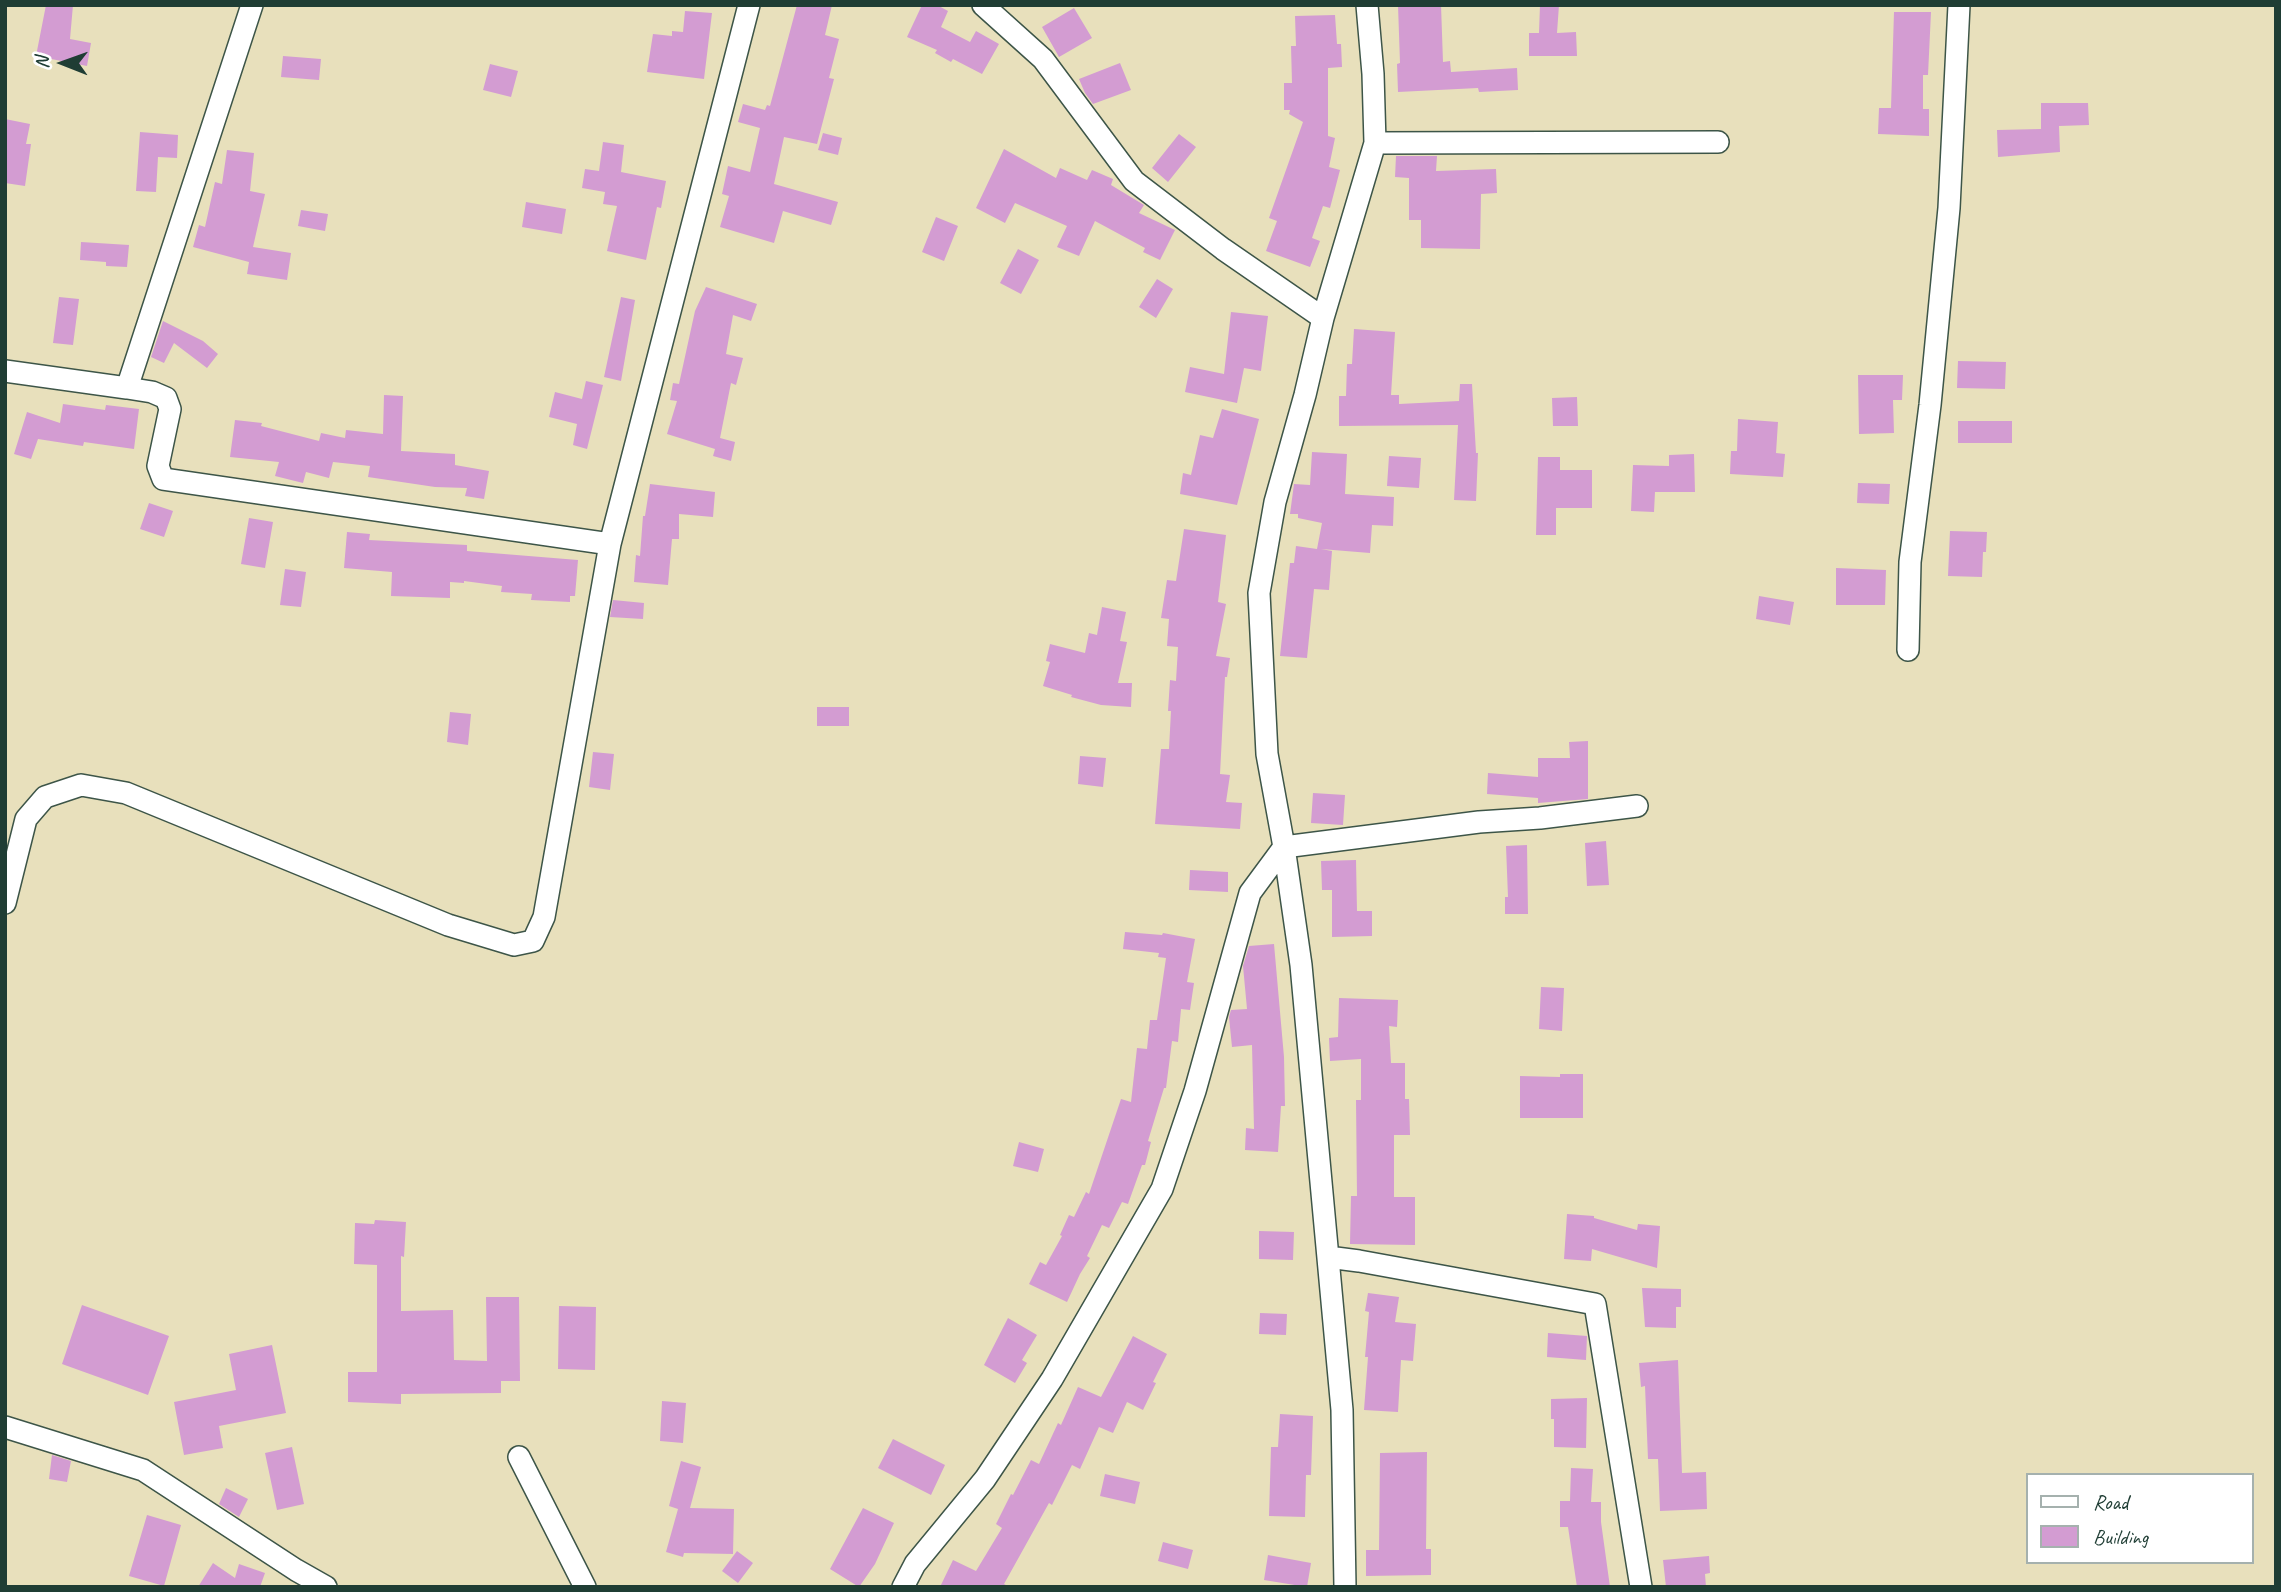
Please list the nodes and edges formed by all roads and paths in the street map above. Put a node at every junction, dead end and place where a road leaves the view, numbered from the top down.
1 (252, 5) edge
2 (749, 5) edge
3 (983, 5) edge
4 (1367, 5) edge
5 (1959, 5) edge
6 (1718, 142) dead end
7 (1375, 143) junction
8 (1322, 318) junction
9 (5, 371) edge
10 (127, 388) junction
11 (610, 544) junction
12 (1909, 650) dead end
13 (1637, 806) dead end
14 (1284, 847) junction
15 (5, 903) edge
16 (1328, 1257) junction
17 (5, 1427) edge
18 (519, 1457) dead end
19 (326, 1587) edge
20 (585, 1587) edge
21 (903, 1587) edge
22 (1345, 1587) edge
23 (1641, 1587) edge

1 - 10 street
2 - 11 street
3 - 8 street
4 - 7 street
5 - 12 street
6 - 7 street
7 - 8 street
8 - 14 street
9 - 10 street
10 - 11 street
11 - 15 street
13 - 14 street
14 - 16 street
14 - 21 street
16 - 22 street
16 - 23 street
17 - 19 street
18 - 20 street

